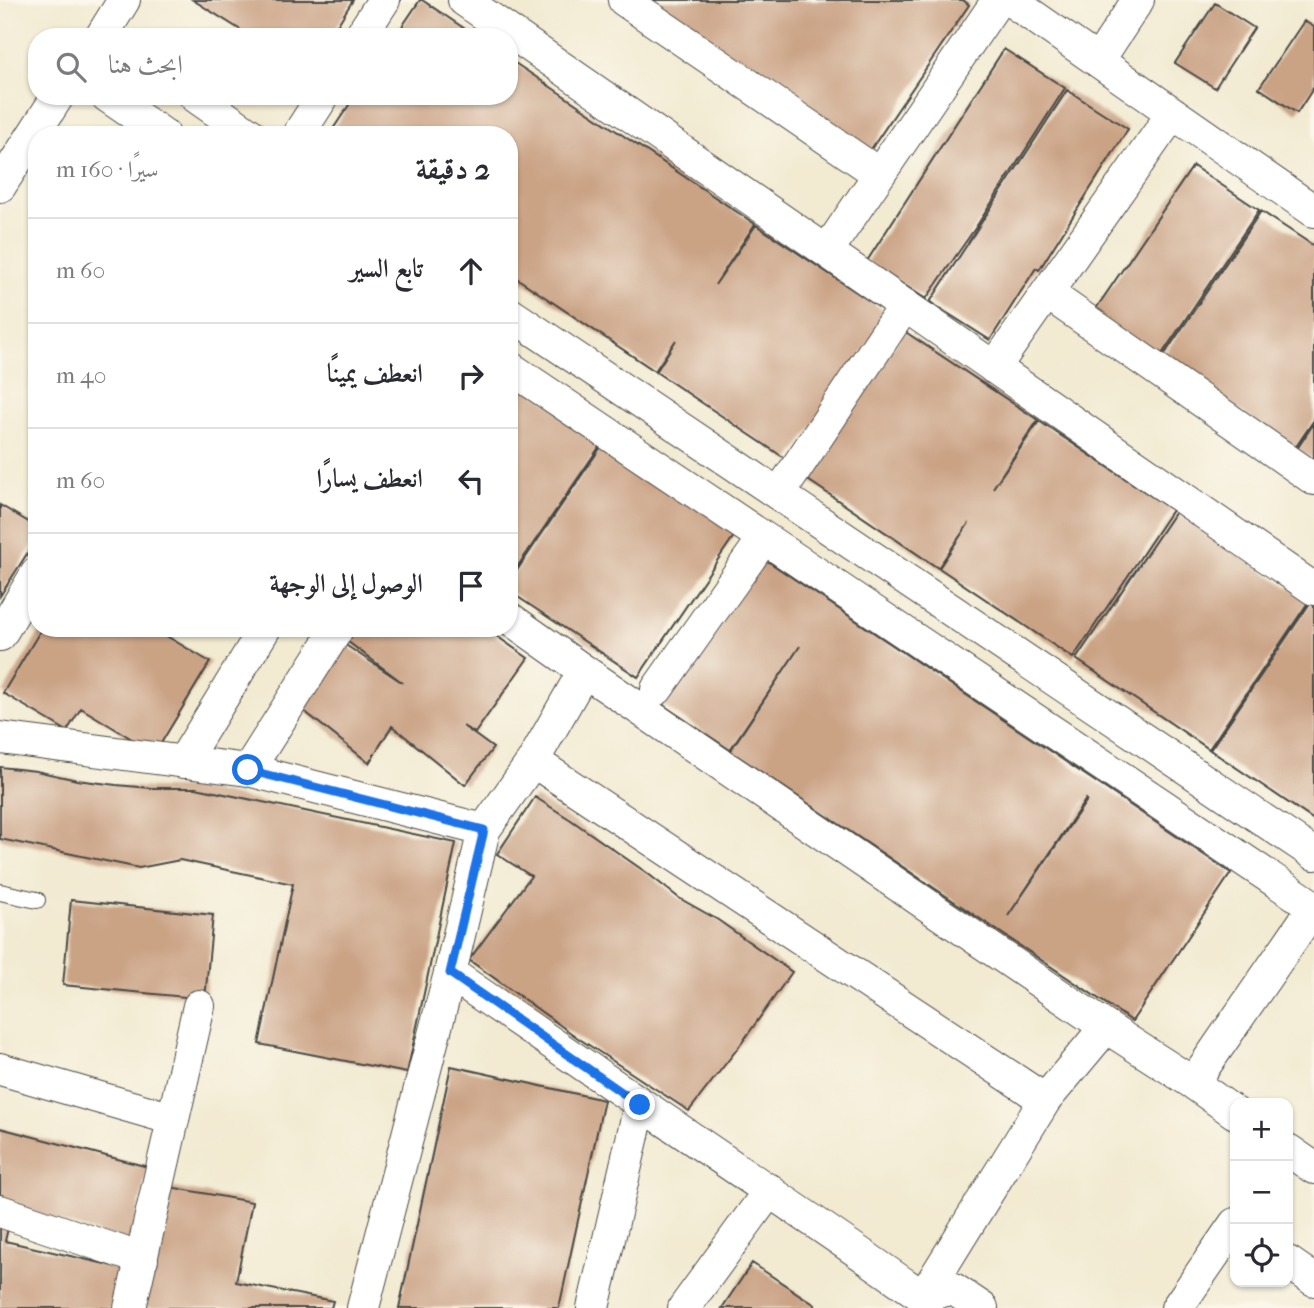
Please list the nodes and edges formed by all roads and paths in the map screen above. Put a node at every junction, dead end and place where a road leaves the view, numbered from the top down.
1 (124, 0) edge
2 (384, 0) edge
3 (464, 0) edge
4 (624, 0) edge
5 (998, 0) edge
6 (1010, 0) edge
7 (1138, 0) edge
8 (108, 28) edge
9 (366, 28) edge
10 (504, 28) edge
11 (518, 37) edge
12 (1098, 61) junction
13 (52, 105) edge
14 (120, 105) edge
15 (208, 105) edge
16 (317, 105) edge
17 (1173, 114) junction
18 (39, 126) edge
19 (151, 126) edge
20 (238, 126) edge
21 (304, 126) edge
22 (28, 143) edge
23 (879, 174) junction
24 (0, 186) edge
25 (1314, 211) edge
26 (827, 251) junction
27 (1047, 292) junction
28 (905, 306) junction
29 (518, 319) edge
30 (995, 368) junction
31 (518, 373) edge
32 (1314, 479) edge
33 (779, 494) junction
34 (764, 538) junction
35 (28, 588) edge
36 (1314, 589) edge
37 (518, 624) edge
38 (0, 635) edge
39 (259, 637) edge
40 (332, 637) edge
41 (584, 671) junction
42 (657, 689) dead end
43 (0, 738) edge
44 (533, 761) junction
45 (183, 762) junction
46 (248, 770) junction
47 (484, 830) junction
48 (1314, 854) edge
49 (0, 891) edge
50 (37, 901) dead end
51 (1314, 907) edge
52 (450, 973) junction
53 (199, 1006) dead end
54 (1106, 1027) junction
55 (0, 1069) edge
56 (1193, 1083) junction
57 (1045, 1100) junction
58 (640, 1105) junction
59 (1230, 1109) edge
60 (173, 1119) junction
61 (1293, 1153) edge
62 (1314, 1168) edge
63 (770, 1190) junction
64 (0, 1211) edge
65 (1230, 1232) edge
66 (142, 1259) junction
67 (1293, 1265) edge
68 (1314, 1280) edge
69 (938, 1298) edge
70 (130, 1308) edge
71 (363, 1308) edge
72 (593, 1308) edge
73 (684, 1308) edge
74 (982, 1308) edge
75 (1177, 1308) edge

1 - 8 street
2 - 9 street
3 - 10 street
4 - 23 street
5 - 23 street
6 - 12 street
7 - 12 street
11 - 26 street
12 - 17 street
13 - 18 street
14 - 19 street
15 - 20 street
16 - 21 street
17 - 25 street
17 - 27 street
22 - 24 street
23 - 26 street
26 - 28 street
27 - 30 street
27 - 32 street
28 - 30 street
28 - 33 street
29 - 33 street
30 - 36 street
31 - 34 street
33 - 48 street
34 - 42 street
34 - 51 street
35 - 38 street
37 - 41 street
39 - 45 street
40 - 46 street
41 - 44 street
41 - 54 street
43 - 45 street
44 - 47 street
44 - 57 street
45 - 46 street
46 - 47 street
47 - 52 street
49 - 50 lane
51 - 56 street
52 - 58 street
52 - 71 street
53 - 60 street
54 - 56 street
54 - 57 street
55 - 60 street
56 - 59 street
57 - 69 street
58 - 63 street
58 - 72 street
60 - 66 street
61 - 62 street
63 - 69 street
63 - 73 street
64 - 66 street
65 - 75 street
66 - 70 street
67 - 68 street
69 - 74 street

